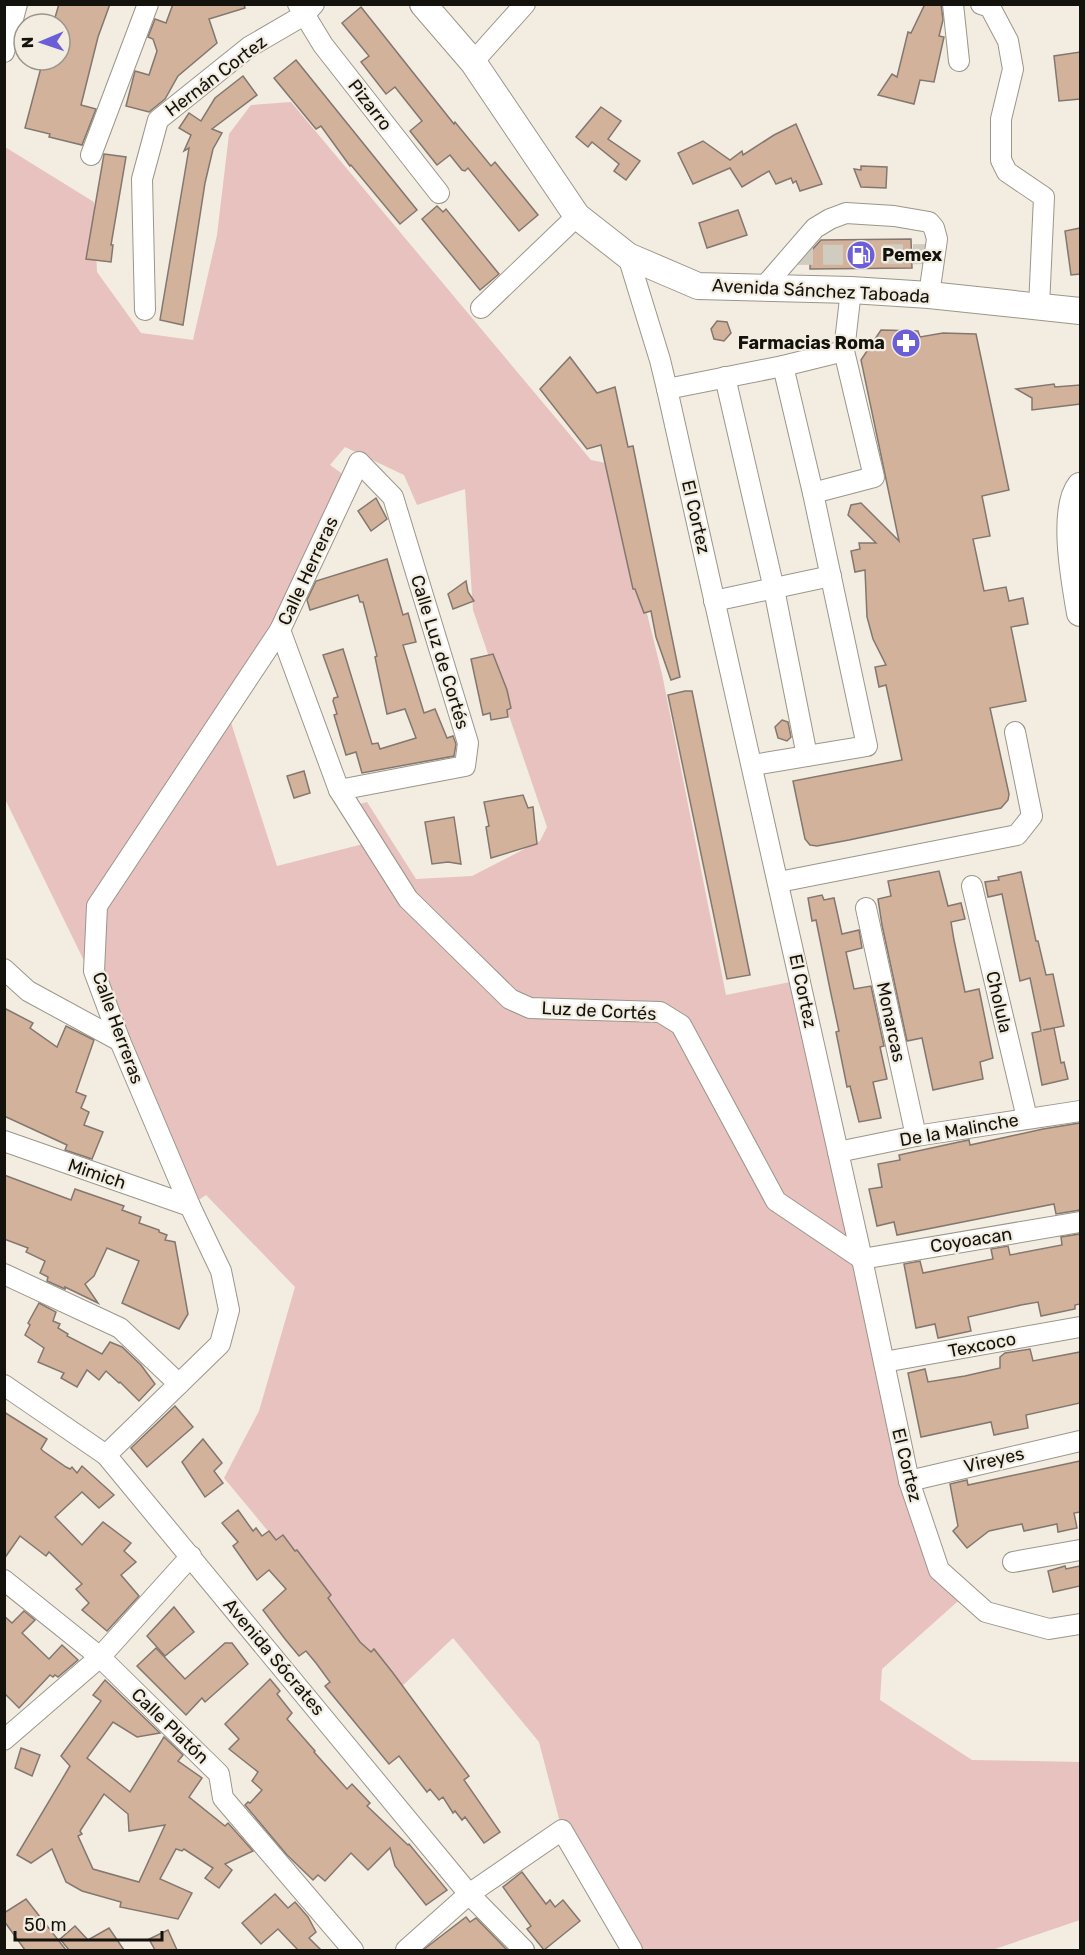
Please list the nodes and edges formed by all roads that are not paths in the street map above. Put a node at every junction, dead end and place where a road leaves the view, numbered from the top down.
1 (17, 4) edge
2 (148, 4) edge
3 (423, 4) edge
4 (525, 4) edge
5 (953, 4) edge
6 (981, 4) edge
7 (305, 8) edge
8 (4, 52) edge
9 (959, 61) dead end
10 (473, 62) junction
11 (92, 155) dead end
12 (439, 193) dead end
13 (577, 216) junction
14 (628, 256) junction
15 (763, 288) junction
16 (851, 290) junction
17 (929, 296) junction
18 (1065, 307) edge
19 (481, 308) dead end
20 (145, 310) dead end
21 (844, 351) junction
22 (783, 366) junction
23 (725, 377) junction
24 (667, 388) junction
25 (359, 462) joint
26 (1079, 490) edge
27 (813, 493) junction
28 (831, 576) junction
29 (774, 589) junction
30 (714, 601) junction
31 (1080, 613) edge
32 (280, 630) junction
33 (1015, 732) dead end
34 (807, 756) junction
35 (753, 765) junction
36 (339, 790) junction
37 (779, 882) junction
38 (972, 886) dead end
39 (866, 908) dead end
40 (4, 969) edge
41 (120, 1041) junction
42 (1080, 1111) edge
43 (1027, 1118) junction
44 (916, 1136) junction
45 (4, 1141) edge
46 (838, 1152) junction
47 (190, 1206) junction
48 (1080, 1222) edge
49 (862, 1259) junction
50 (4, 1274) edge
51 (1080, 1327) edge
52 (884, 1362) junction
53 (179, 1384) junction
54 (4, 1385) edge
55 (1080, 1440) edge
56 (106, 1455) junction
57 (909, 1481) junction
58 (1080, 1550) edge
59 (191, 1556) junction
60 (1013, 1562) dead end
61 (4, 1580) edge
62 (1080, 1624) edge
63 (100, 1657) junction
64 (5, 1738) edge
65 (469, 1894) junction
66 (353, 1950) edge
67 (406, 1950) edge
68 (524, 1950) edge
69 (632, 1950) edge

1 - 8 street
2 - 11 street
3 - 10 main road, Avenida Sánchez Taboada
4 - 10 street
5 - 9 street
6 - 18 street
7 - 12 street, Pizarro
7 - 20 street, Hernán Cortez
10 - 13 main road, Avenida Sánchez Taboada
13 - 14 main road, Avenida Sánchez Taboada
13 - 19 street
14 - 15 main road, Avenida Sánchez Taboada
14 - 24 street, El Cortez
15 - 16 main road, Avenida Sánchez Taboada
15 - 17 street
16 - 17 main road, Avenida Sánchez Taboada
16 - 21 street
17 - 18 main road, Avenida Sánchez Taboada
21 - 22 street
21 - 27 street
22 - 23 street
22 - 27 street
23 - 24 street
23 - 29 street
24 - 30 street, El Cortez
25 - 32 street, Calle Herreras
25 - 36 street, Calle Luz de Cortés
26 - 31 main road
27 - 28 street
28 - 29 street
28 - 34 street
29 - 30 street
29 - 34 street
30 - 35 street, El Cortez
32 - 36 street, Luz de Cortés
32 - 41 street, Calle Herreras
33 - 37 street
34 - 35 street
35 - 37 street, El Cortez
36 - 49 street, Luz de Cortés
37 - 46 street, El Cortez
38 - 43 street, Cholula
39 - 44 street, Monarcas
40 - 41 street
41 - 47 street, Calle Herreras
42 - 43 street, De la Malinche
43 - 44 street, De la Malinche
44 - 46 street, De la Malinche
45 - 47 street, Mimich
46 - 49 street, El Cortez
47 - 53 street, Calle Herreras
48 - 49 street, Coyoacan
49 - 52 street, El Cortez
50 - 53 street
51 - 52 street, Texcoco
52 - 57 street, El Cortez
53 - 56 street, Calle Herreras
54 - 56 street, Avenida Sócrates
55 - 57 street, Vireyes
56 - 59 street, Avenida Sócrates
57 - 62 street, El Cortez
58 - 60 street
59 - 63 street
59 - 65 street, Avenida Sócrates
61 - 63 street, Calle Platón
63 - 64 street
63 - 66 street, Calle Platón
65 - 67 street
65 - 68 street, Avenida Sócrates
65 - 69 street

